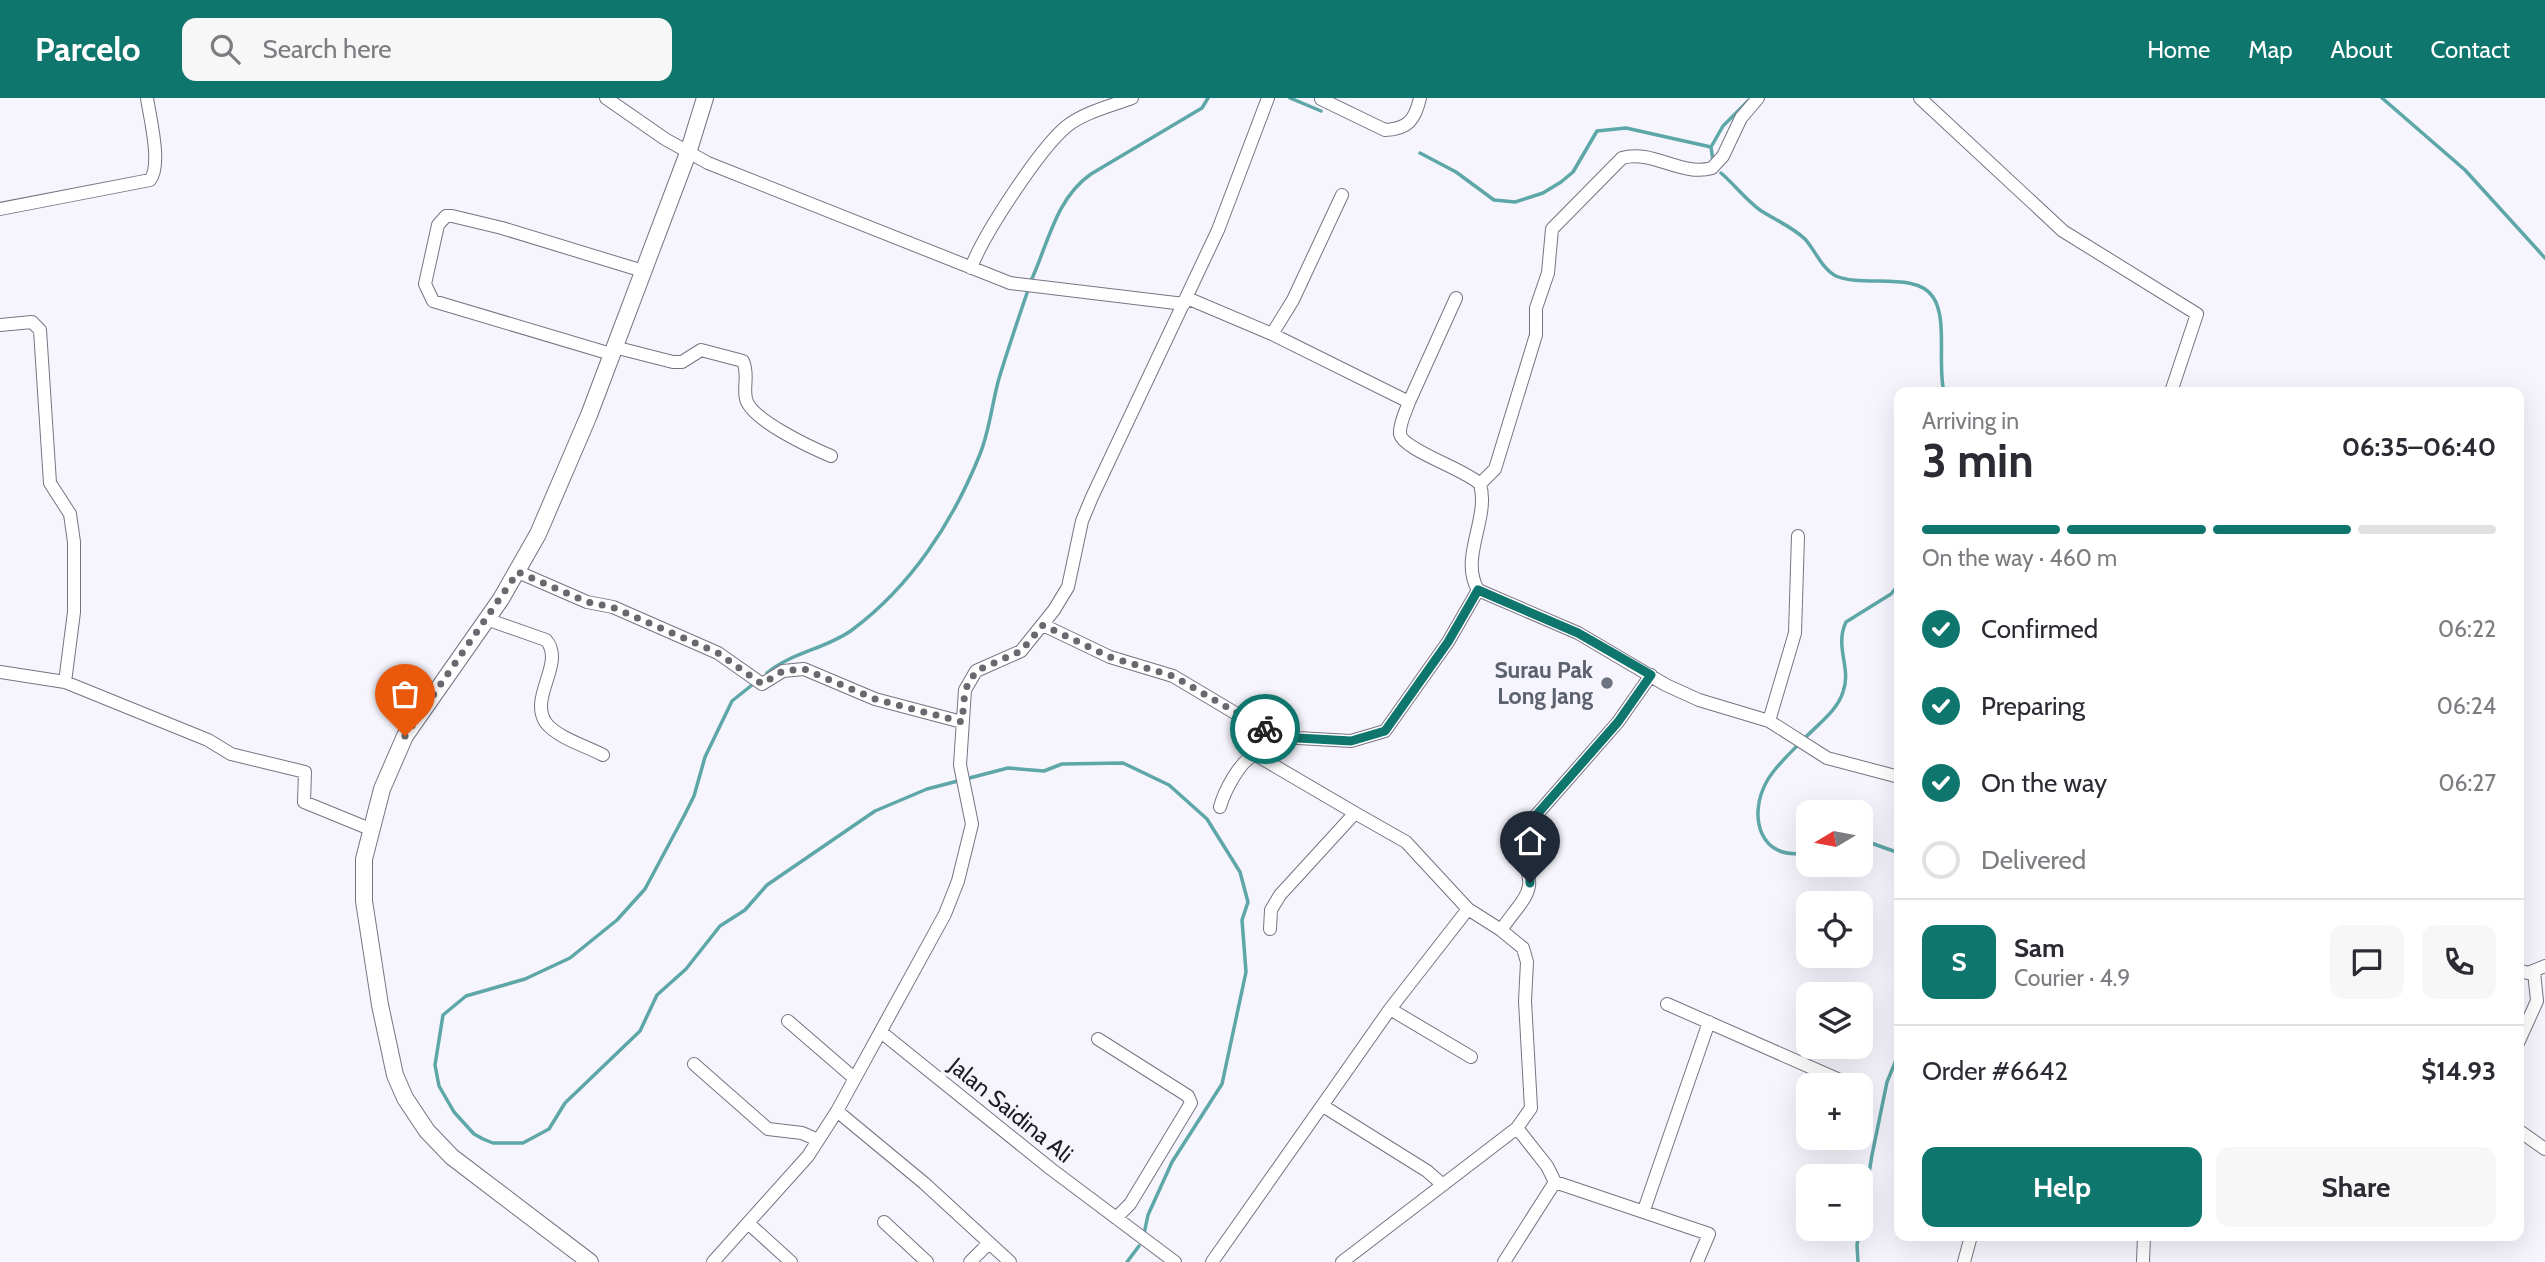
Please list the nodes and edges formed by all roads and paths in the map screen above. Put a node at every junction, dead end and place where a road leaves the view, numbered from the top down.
1 (147, 98) edge
2 (606, 98) edge
3 (705, 98) edge
4 (1132, 98) edge
5 (1268, 98) edge
6 (1321, 98) edge
7 (1420, 98) edge
8 (1758, 98) edge
9 (1920, 98) edge
10 (688, 153) junction
11 (1342, 195) dead end
12 (0, 209) edge
13 (971, 268) junction
14 (643, 271) junction
15 (1457, 298) dead end
16 (1185, 301) junction
17 (0, 326) edge
18 (1272, 334) junction
19 (613, 350) junction
20 (2173, 387) edge
21 (1409, 402) junction
22 (831, 456) dead end
23 (1480, 484) junction
24 (1798, 536) dead end
25 (518, 572) junction
26 (1478, 590) junction
27 (486, 619) junction
28 (1043, 625) junction
29 (0, 672) edge
30 (1651, 675) junction
31 (65, 682) junction
32 (1769, 721) junction
33 (962, 722) junction
34 (603, 755) dead end
35 (1894, 776) edge
36 (1220, 807) dead end
37 (1356, 813) junction
38 (370, 829) junction
39 (1468, 909) junction
40 (1270, 929) dead end
41 (1501, 930) junction
42 (2540, 969) edge
43 (1667, 1004) dead end
44 (1390, 1009) junction
45 (788, 1021) dead end
46 (1709, 1022) junction
47 (2524, 1030) edge
48 (881, 1032) junction
49 (1098, 1039) dead end
50 (1471, 1057) dead end
51 (694, 1064) dead end
52 (1824, 1073) edge
53 (854, 1078) junction
54 (1323, 1107) junction
55 (837, 1111) junction
56 (1517, 1128) junction
57 (2524, 1134) edge
58 (818, 1140) junction
59 (2545, 1149) edge
60 (1555, 1182) junction
61 (1443, 1185) junction
62 (1644, 1210) junction
63 (1116, 1218) junction
64 (884, 1222) dead end
65 (748, 1223) junction
66 (1970, 1241) edge
67 (2144, 1241) edge
68 (989, 1243) junction
69 (590, 1262) edge
70 (713, 1262) edge
71 (791, 1262) edge
72 (927, 1262) edge
73 (970, 1262) edge
74 (1010, 1262) edge
75 (1175, 1262) edge
76 (1212, 1262) edge
77 (1342, 1262) edge
78 (1504, 1262) edge
79 (1697, 1262) edge
80 (1964, 1262) edge
81 (2143, 1262) edge

1 - 12 street
2 - 10 street
3 - 10 street
4 - 13 street
5 - 16 street
6 - 7 street
8 - 23 street
9 - 20 street
10 - 13 street
10 - 14 street
11 - 18 street
13 - 16 street
14 - 19 street
14 - 19 street
15 - 21 street
16 - 18 street
16 - 28 street
17 - 31 street
18 - 21 street
19 - 22 street
19 - 25 street
21 - 23 street
23 - 26 street
24 - 32 street
25 - 27 street
25 - 33 street
26 - 28 street
26 - 30 street
27 - 34 street
27 - 38 street
28 - 33 street
29 - 31 street
30 - 32 street
30 - 41 street
31 - 38 street
32 - 35 street
33 - 48 street
36 - 37 street
37 - 39 street
37 - 40 street
38 - 69 street
39 - 41 street
39 - 44 street
41 - 56 street
42 - 47 street
43 - 46 street
44 - 50 street
44 - 54 street
45 - 53 street
46 - 52 street
46 - 62 street
48 - 53 street
48 - 63 street, Jalan Saidina Ali
49 - 63 street
51 - 58 street
53 - 55 street
54 - 61 street
54 - 76 street
55 - 58 street
55 - 68 street
56 - 60 street
56 - 61 street
57 - 59 street
58 - 65 street
60 - 62 street
60 - 78 street
61 - 77 street
62 - 79 street
63 - 75 street, Jalan Saidina Ali
64 - 72 street
65 - 70 street
65 - 71 street
66 - 80 street
67 - 81 street
68 - 73 street
68 - 74 street

